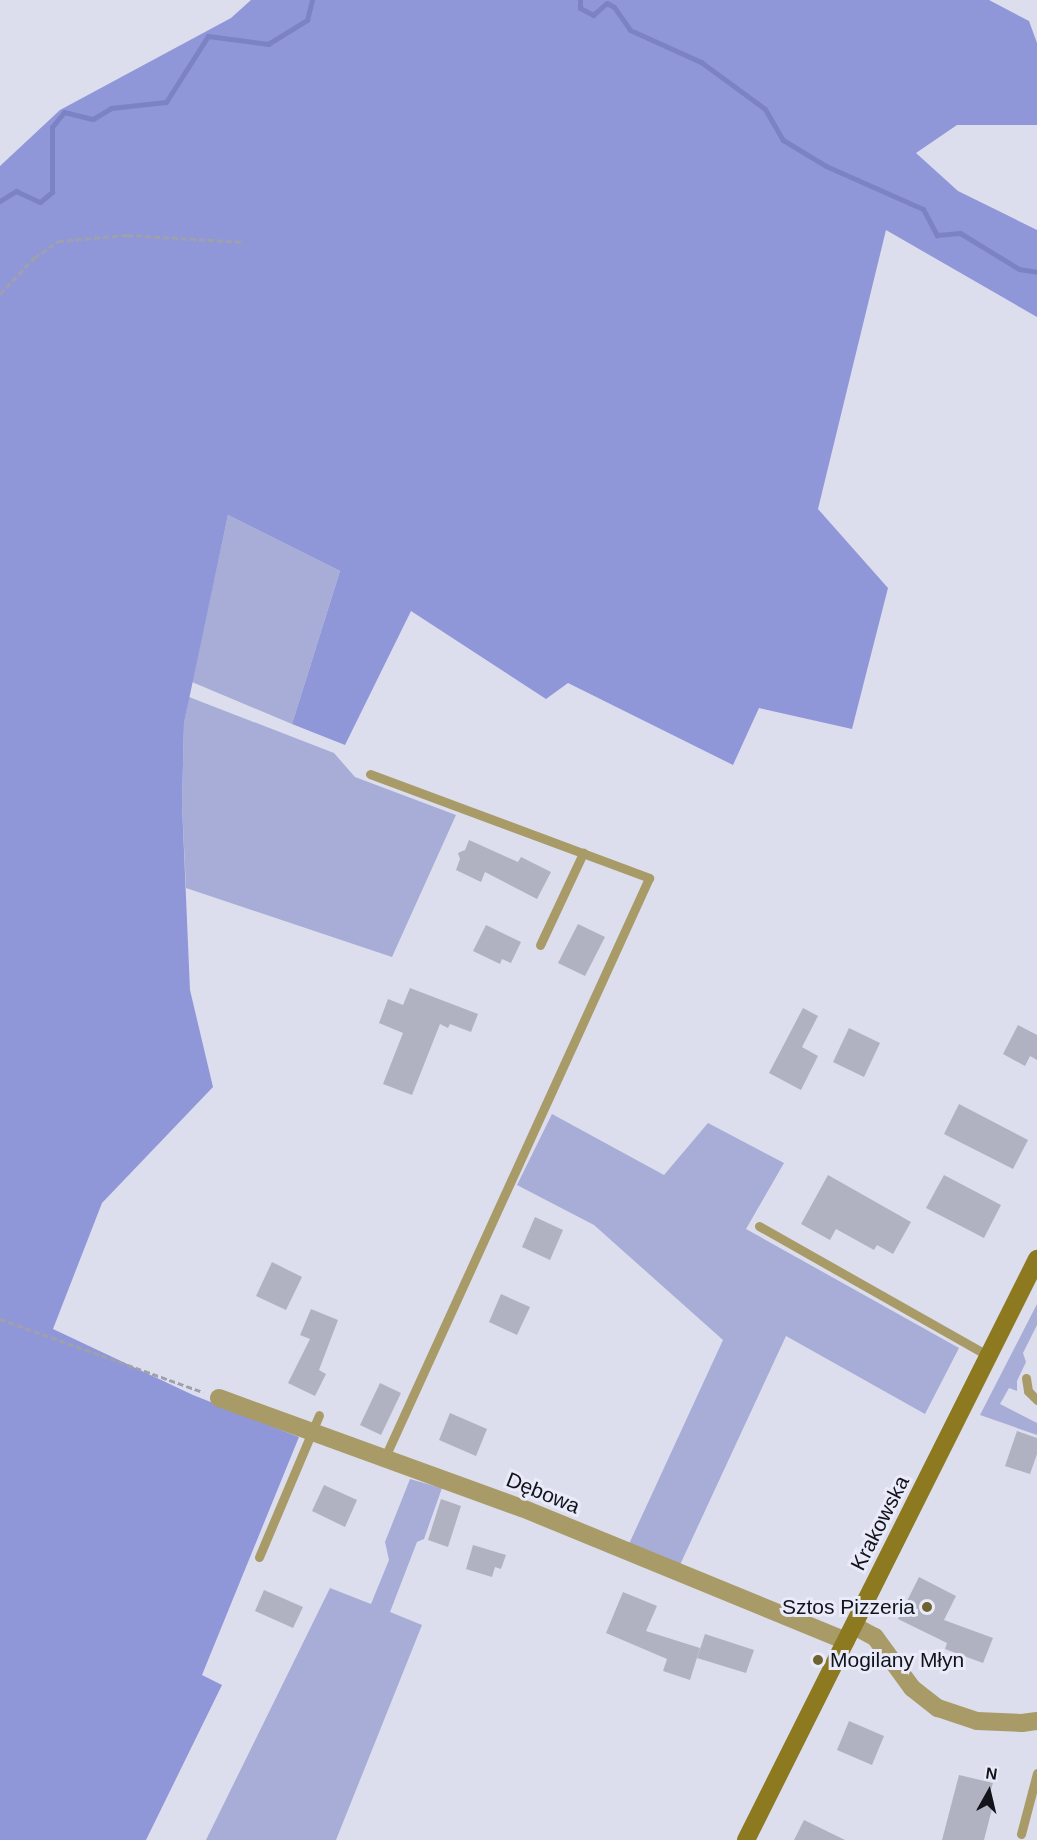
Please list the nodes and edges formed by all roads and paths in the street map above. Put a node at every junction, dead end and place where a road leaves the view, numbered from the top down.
1 (243, 242) dead end
2 (0, 294) edge
3 (370, 774) dead end
4 (583, 853) junction
5 (540, 945) dead end
6 (759, 1226) dead end
7 (1037, 1259) edge
8 (0, 1319) edge
9 (989, 1356) junction
10 (1026, 1378) dead end
11 (219, 1398) joint
12 (1037, 1400) edge
13 (315, 1423) junction
14 (385, 1457) junction
15 (259, 1557) dead end
16 (850, 1633) junction
17 (1037, 1721) edge
18 (1037, 1773) edge
19 (1022, 1834) dead end
20 (746, 1840) edge

1 - 2 path
3 - 4 lane
4 - 5 lane
4 - 14 lane
6 - 9 lane
7 - 9 street, Krakowska
8 - 11 path
9 - 16 street, Krakowska
10 - 12 lane
11 - 13 street, Dębowa
13 - 14 street, Dębowa
13 - 15 lane
14 - 16 street, Dębowa
16 - 17 street, Dębowa
16 - 20 street, Krakowska
18 - 19 lane

